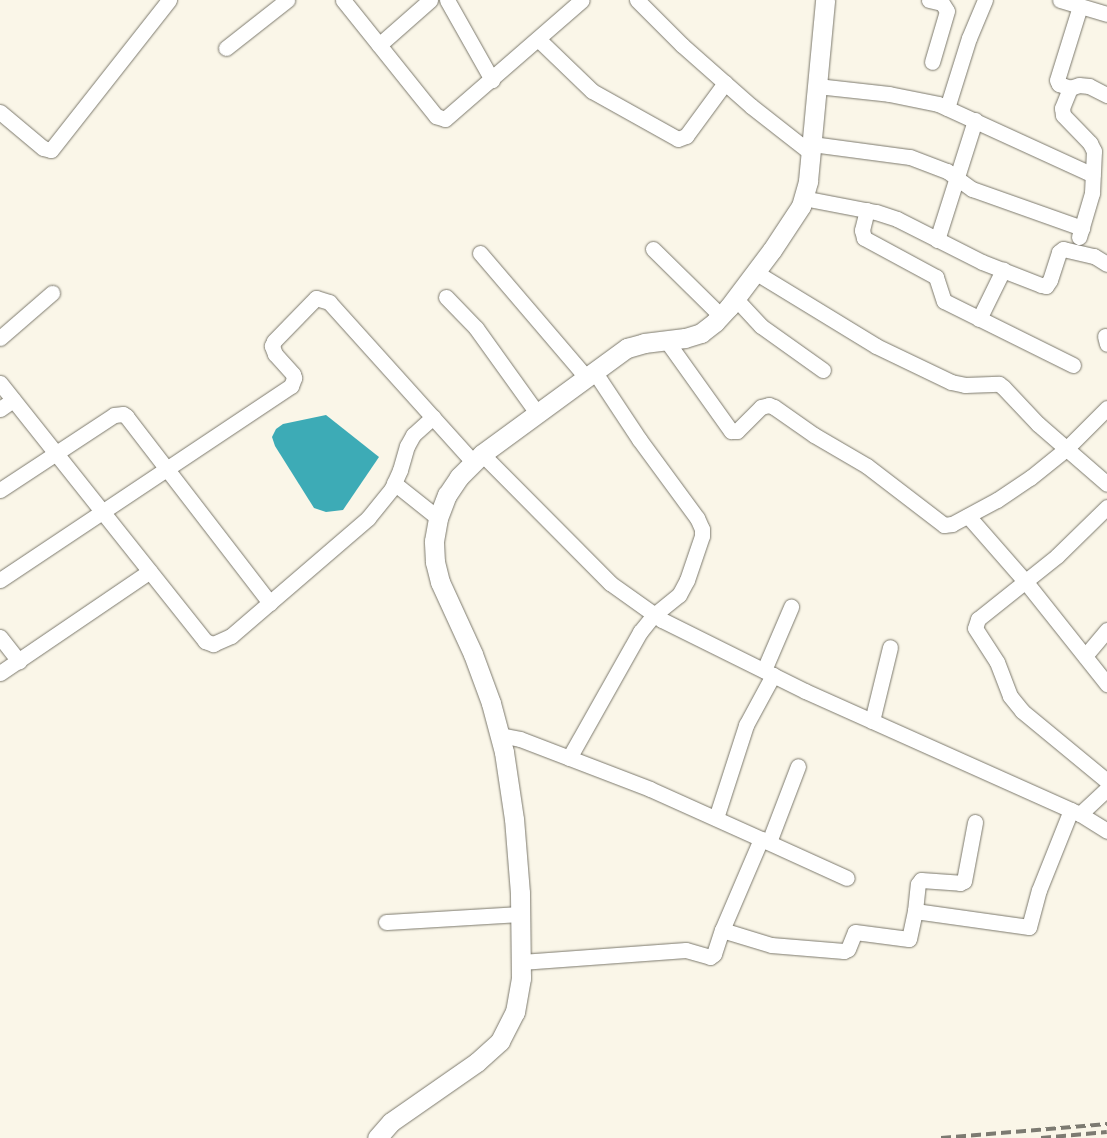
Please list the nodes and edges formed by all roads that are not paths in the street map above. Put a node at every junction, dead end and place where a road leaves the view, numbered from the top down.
1 (170, 0) edge
2 (287, 0) edge
3 (343, 0) edge
4 (430, 0) edge
5 (447, 0) edge
6 (637, 0) edge
7 (825, 0) edge
8 (929, 0) edge
9 (985, 0) edge
10 (1060, 0) edge
11 (573, 3) edge
12 (1080, 6) junction
13 (1107, 14) edge
14 (538, 39) junction
15 (379, 46) junction
16 (226, 48) dead end
17 (932, 62) dead end
18 (492, 80) junction
19 (725, 83) junction
20 (817, 86) junction
21 (1070, 88) junction
22 (1107, 95) edge
23 (947, 108) junction
24 (0, 112) edge
25 (975, 120) junction
26 (812, 148) junction
27 (1093, 176) junction
28 (957, 178) junction
29 (803, 198) junction
30 (867, 210) junction
31 (1082, 228) junction
32 (938, 240) junction
33 (654, 249) dead end
34 (1074, 250) junction
35 (480, 252) dead end
36 (1107, 264) edge
37 (1003, 270) junction
38 (756, 272) junction
39 (52, 293) dead end
40 (446, 297) dead end
41 (736, 298) junction
42 (721, 316) junction
43 (979, 319) junction
44 (0, 338) edge
45 (666, 340) junction
46 (1073, 365) dead end
47 (823, 370) dead end
48 (590, 374) junction
49 (0, 383) edge
50 (13, 400) junction
51 (1107, 408) edge
52 (0, 409) edge
53 (537, 413) junction
54 (432, 417) junction
55 (1066, 449) junction
56 (56, 453) junction
57 (477, 458) junction
58 (167, 470) junction
59 (394, 484) junction
60 (1107, 484) edge
61 (0, 490) edge
62 (1107, 507) edge
63 (104, 513) junction
64 (968, 516) junction
65 (438, 518) junction
66 (150, 571) junction
67 (0, 580) edge
68 (1025, 581) junction
69 (270, 603) junction
70 (791, 606) dead end
71 (654, 615) junction
72 (1107, 630) edge
73 (0, 637) edge
74 (890, 647) dead end
75 (1085, 656) junction
76 (19, 661) junction
77 (768, 672) junction
78 (0, 673) edge
79 (1107, 684) edge
80 (872, 721) junction
81 (500, 735) junction
82 (569, 758) junction
83 (798, 766) dead end
84 (1107, 781) edge
85 (1107, 789) edge
86 (1076, 812) junction
87 (716, 818) junction
88 (975, 822) dead end
89 (1107, 831) edge
90 (765, 841) junction
91 (847, 878) dead end
92 (915, 912) junction
93 (521, 914) junction
94 (386, 922) dead end
95 (722, 930) junction
96 (521, 962) junction
97 (377, 1138) edge

1 - 24 street
2 - 16 street
3 - 15 street
4 - 15 street
5 - 18 street
6 - 19 street
7 - 20 street
8 - 17 street
9 - 23 street
10 - 12 street
11 - 14 street
12 - 13 street
12 - 21 street
14 - 18 street
14 - 19 street
15 - 18 street
19 - 26 street
20 - 23 street
20 - 26 street
21 - 22 street
21 - 27 street
23 - 25 street
25 - 27 street
25 - 28 street
26 - 28 street
26 - 29 street
27 - 31 street
28 - 31 street
28 - 32 street
29 - 30 street
29 - 38 street
30 - 32 street
30 - 43 street
31 - 34 street
32 - 37 street
33 - 42 street
34 - 36 street
34 - 37 street
35 - 48 street
37 - 43 street
38 - 41 street
38 - 55 street
39 - 44 street
40 - 53 street
41 - 42 street
41 - 47 street
42 - 45 street
43 - 46 street
45 - 48 street
45 - 64 street
48 - 53 street
48 - 71 street
49 - 50 street
50 - 52 street
50 - 56 street
51 - 55 street
53 - 57 street
54 - 57 street
54 - 58 street
54 - 59 street
55 - 60 street
55 - 64 street
56 - 58 street
56 - 61 street
56 - 63 street
57 - 65 street
57 - 71 street
58 - 63 street
58 - 69 street
59 - 65 street
59 - 69 street
62 - 68 street
63 - 66 street
63 - 67 street
64 - 68 street
65 - 81 street
66 - 69 street
66 - 76 street
68 - 75 street
68 - 84 street
70 - 77 street
71 - 77 street
71 - 82 street
72 - 75 street
73 - 76 street
74 - 80 street
75 - 79 street
76 - 78 street
77 - 80 street
77 - 87 street
80 - 86 street
81 - 82 street
81 - 93 street
82 - 87 street
83 - 90 street
85 - 86 street
86 - 89 street
86 - 92 street
87 - 90 street
88 - 92 street
90 - 91 street
90 - 95 street
92 - 95 street
93 - 94 street
93 - 96 street
95 - 96 street
96 - 97 street

